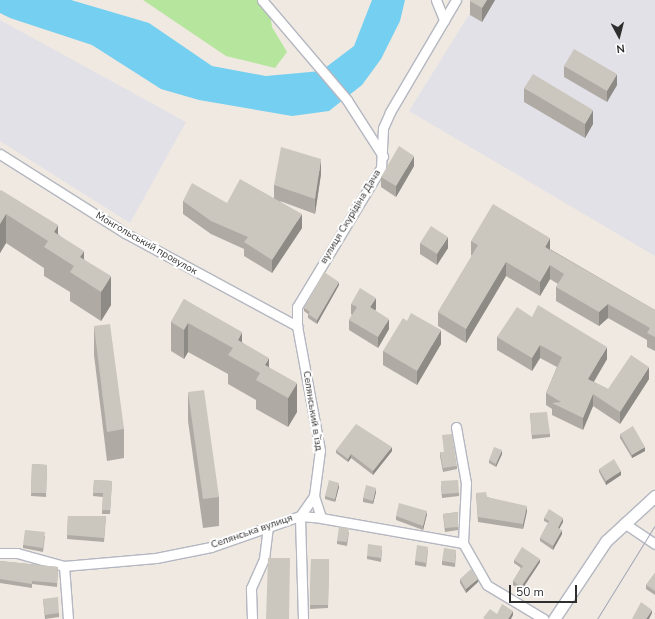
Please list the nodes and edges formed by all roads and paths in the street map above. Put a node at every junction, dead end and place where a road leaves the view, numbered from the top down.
1 (262, 0) edge
2 (436, 0) edge
3 (456, 0) edge
4 (444, 20) junction
5 (0, 154) edge
6 (384, 157) junction
7 (297, 326) junction
8 (456, 427) dead end
9 (314, 496) junction
10 (655, 496) edge
11 (300, 516) junction
12 (321, 518) junction
13 (624, 523) junction
14 (268, 528) junction
15 (462, 543) junction
16 (655, 544) edge
17 (0, 553) edge
18 (64, 566) junction
19 (68, 619) edge
20 (252, 619) edge
21 (303, 619) edge
22 (544, 619) edge
23 (554, 619) edge

1 - 6 street, вулиця Скурідіна Дача
2 - 4 street
3 - 4 street
4 - 6 street
5 - 7 street, Монгольський провулок
6 - 7 street, вулиця Скурідіна Дача
7 - 9 street, Селянський вʼїзд
8 - 15 street
9 - 11 street, Селянський вʼїзд
9 - 12 street, Селянський вʼїзд
10 - 13 street
11 - 12 street, Селянська вулиця
11 - 14 street, Селянська вулиця
11 - 21 street
12 - 15 street, Селянська вулиця
13 - 16 street
13 - 23 street
14 - 18 street, Селянська вулиця
14 - 20 street
15 - 22 street
17 - 18 street, Селянська вулиця
18 - 19 street

